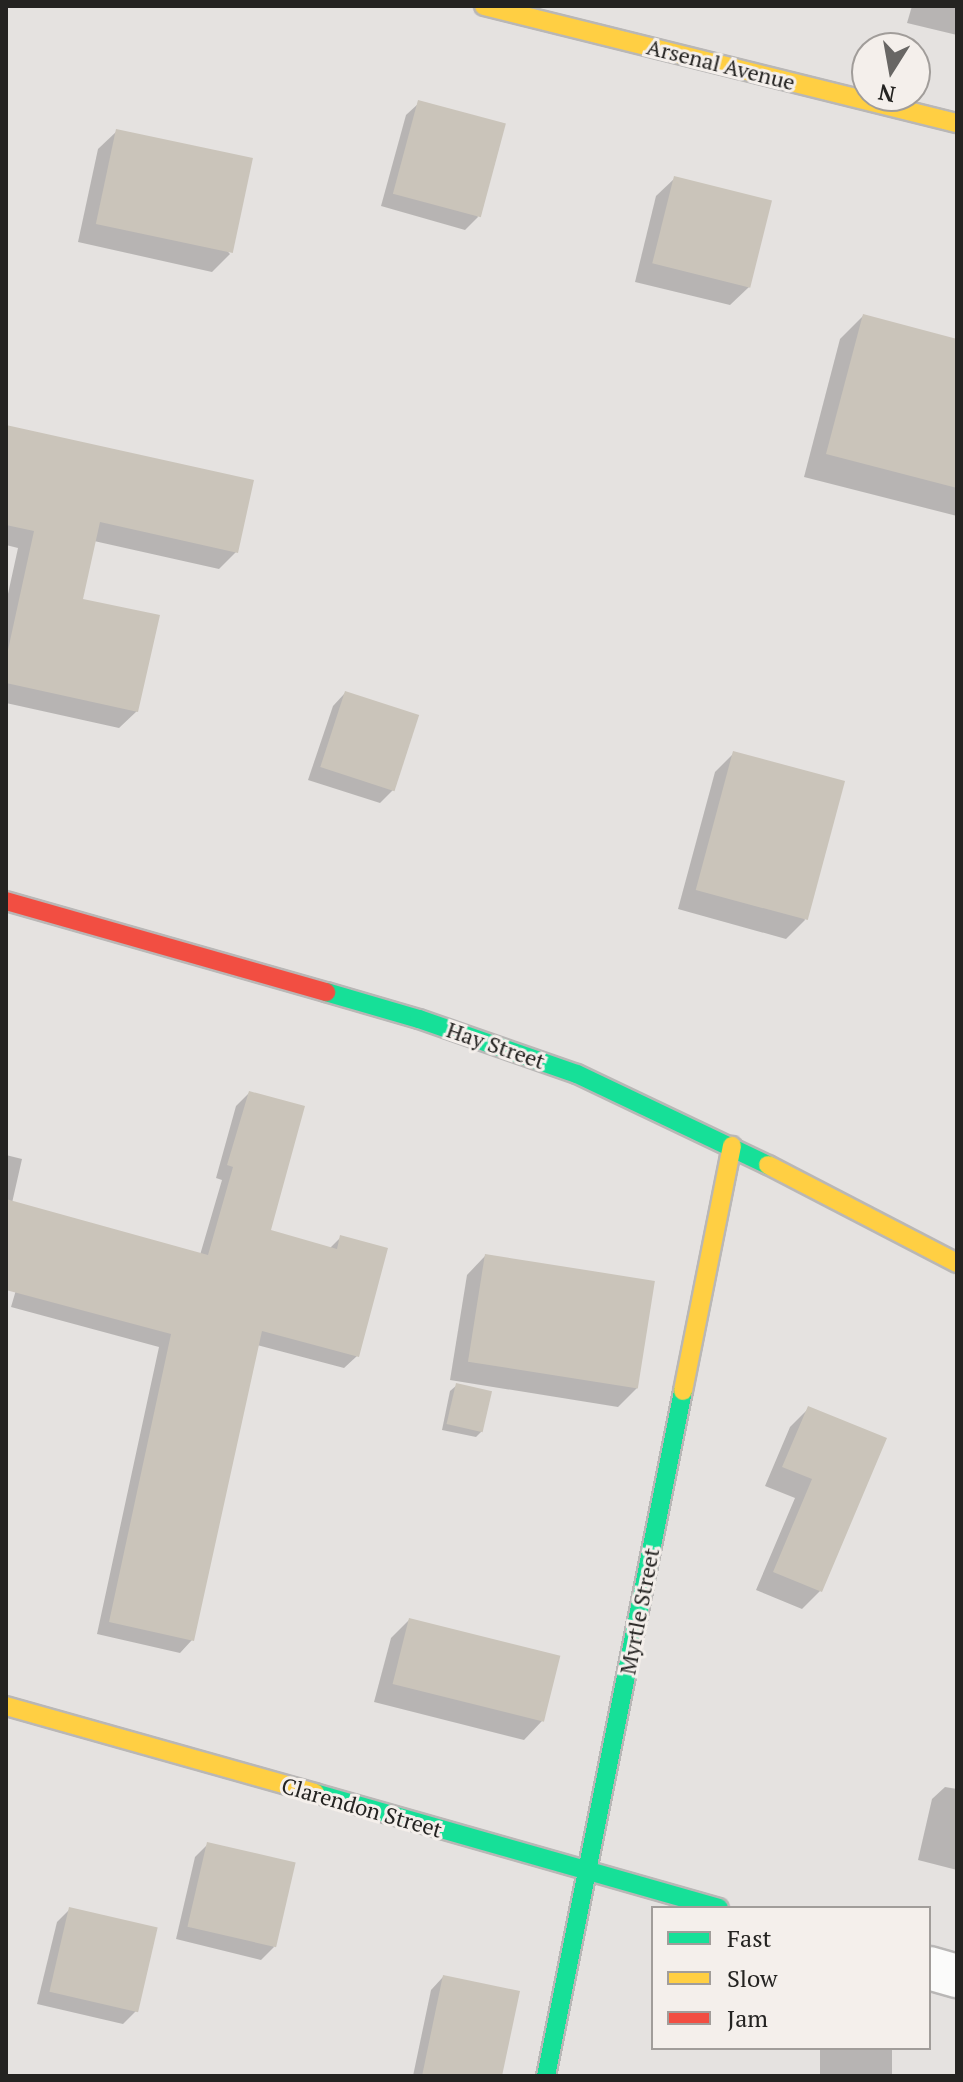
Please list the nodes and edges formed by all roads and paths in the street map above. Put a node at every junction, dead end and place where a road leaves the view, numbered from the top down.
1 (484, 6) edge
2 (957, 123) edge
3 (6, 901) edge
4 (732, 1146) junction
5 (957, 1263) edge
6 (6, 1706) edge
7 (587, 1871) junction
8 (712, 1906) edge
9 (931, 1969) edge
10 (957, 1976) edge
11 (546, 2076) edge

1 - 2 street, Arsenal Avenue
3 - 4 street, Hay Street
4 - 5 street, Hay Street
4 - 7 street, Myrtle Street
6 - 7 street, Clarendon Street
7 - 8 street, Clarendon Street
7 - 11 street, Myrtle Street
9 - 10 street

